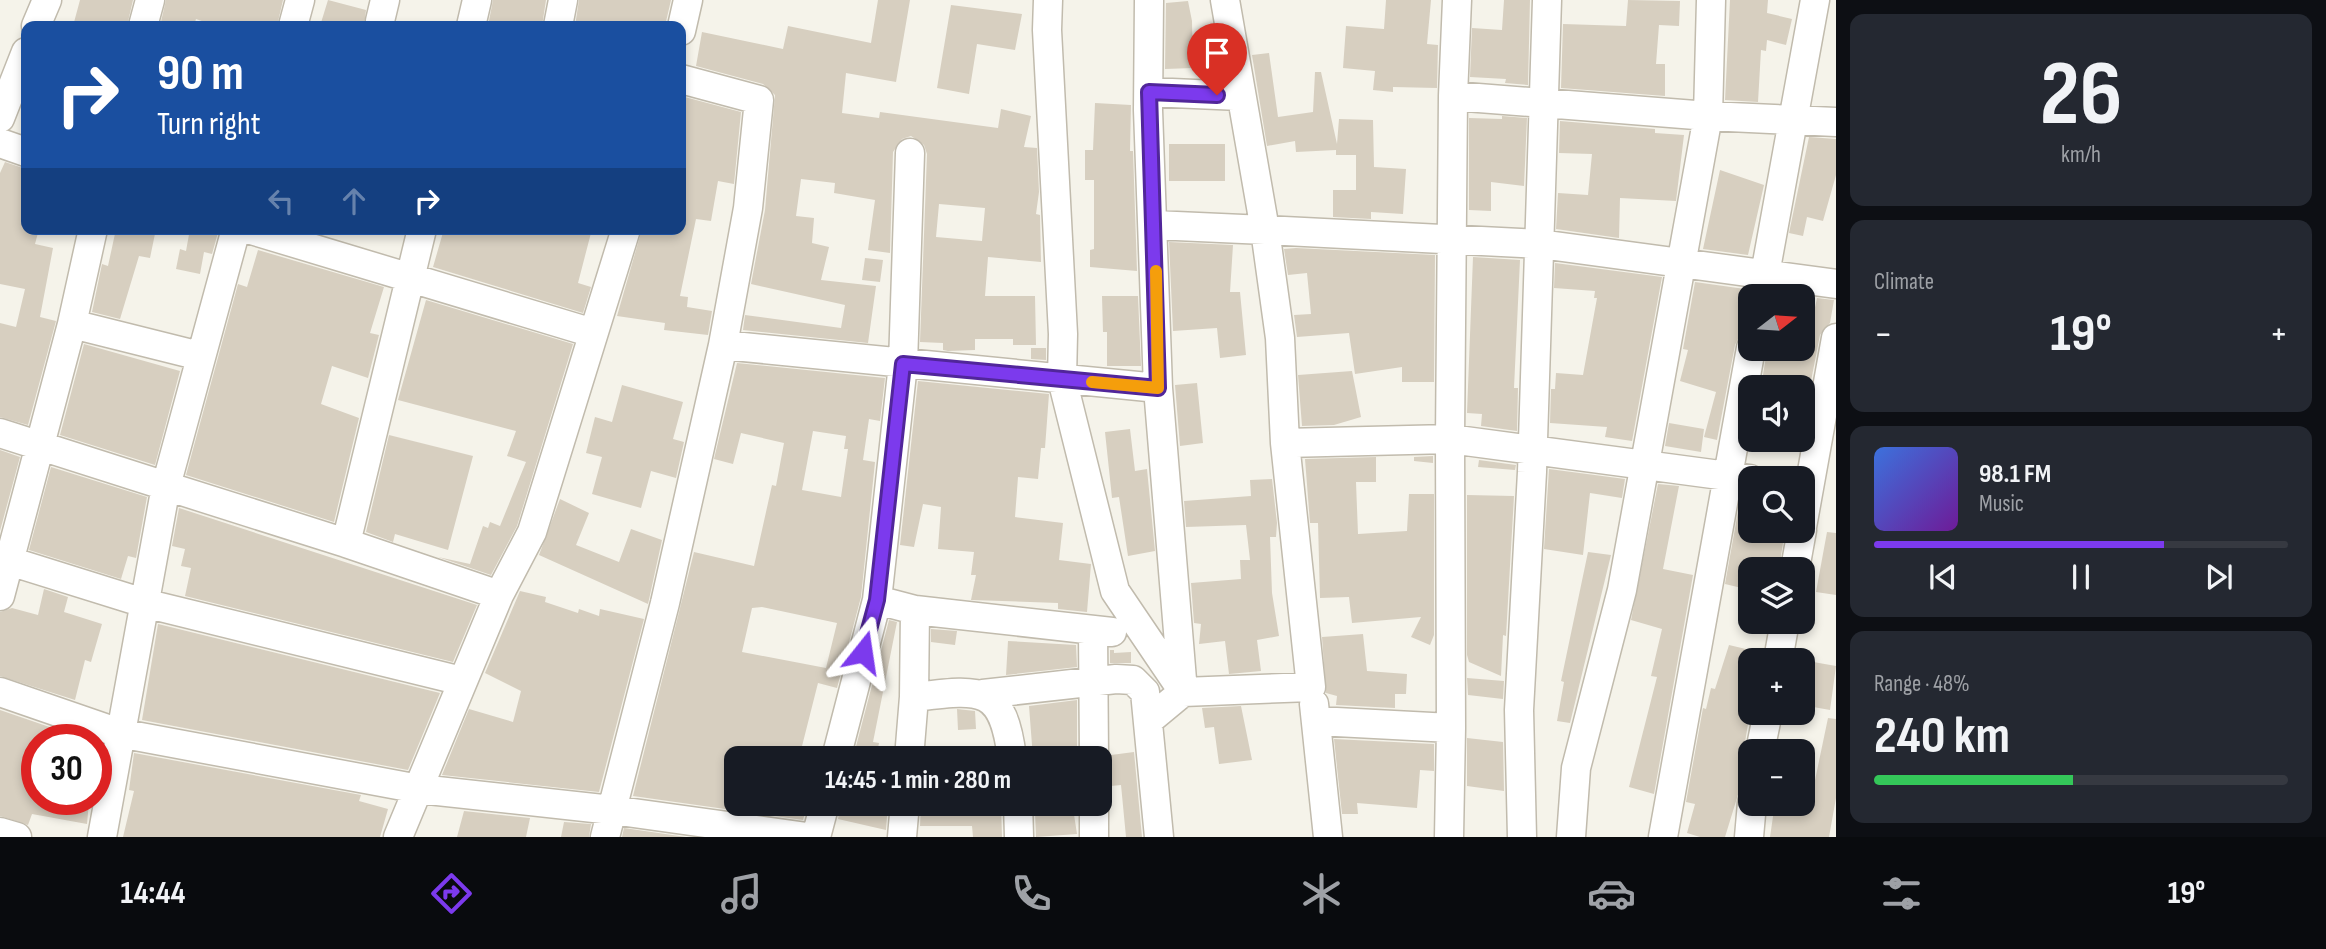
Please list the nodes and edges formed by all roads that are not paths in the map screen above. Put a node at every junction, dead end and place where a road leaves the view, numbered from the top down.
1 (47, 0) edge
2 (150, 0) edge
3 (300, 0) edge
4 (478, 0) edge
5 (563, 0) edge
6 (688, 0) edge
7 (1048, 0) edge
8 (1149, 0) edge
9 (1225, 0) edge
10 (1457, 0) edge
11 (1547, 0) edge
12 (1711, 0) edge
13 (1815, 0) edge
14 (38, 21) edge
15 (144, 21) edge
16 (294, 21) edge
17 (472, 21) edge
18 (559, 21) edge
19 (683, 21) edge
20 (21, 65) edge
21 (686, 80) edge
22 (1149, 92) junction
23 (1240, 96) junction
24 (1453, 96) junction
25 (1546, 105) junction
26 (1708, 116) junction
27 (0, 118) edge
28 (1794, 120) junction
29 (1836, 122) edge
30 (0, 143) edge
31 (21, 150) edge
32 (910, 153) dead end
33 (1154, 225) junction
34 (1265, 230) junction
35 (92, 235) edge
36 (234, 235) edge
37 (269, 235) edge
38 (420, 235) edge
39 (624, 235) edge
40 (1452, 238) junction
41 (1540, 244) junction
42 (1681, 261) junction
43 (410, 276) junction
44 (1756, 284) edge
45 (1763, 284) edge
46 (1836, 284) edge
47 (1815, 285) edge
48 (72, 324) junction
49 (593, 333) junction
50 (1836, 338) edge
51 (723, 345) junction
52 (200, 356) junction
53 (1750, 361) edge
54 (903, 364) junction
55 (1068, 380) junction
56 (1158, 388) junction
57 (0, 433) edge
58 (1450, 439) junction
59 (1285, 443) junction
60 (38, 445) junction
61 (1533, 448) junction
62 (1644, 464) junction
63 (1740, 466) edge
64 (1738, 478) edge
65 (1738, 483) edge
66 (166, 486) junction
67 (1816, 486) edge
68 (346, 542) junction
69 (4, 559) edge
70 (499, 595) junction
71 (0, 596) edge
72 (877, 600) junction
73 (144, 603) junction
74 (915, 610) junction
75 (463, 681) junction
76 (1093, 683) junction
77 (1311, 687) junction
78 (0, 692) edge
79 (1183, 692) junction
80 (983, 694) junction
81 (914, 697) junction
82 (1148, 721) junction
83 (1317, 721) junction
84 (1451, 728) junction
85 (119, 733) junction
86 (839, 746) edge
87 (910, 746) edge
88 (1010, 746) edge
89 (1094, 746) edge
90 (419, 789) junction
91 (612, 810) junction
92 (822, 816) edge
93 (904, 816) edge
94 (1018, 816) edge
95 (1094, 816) edge
96 (1751, 816) edge
97 (0, 832) edge
98 (17, 837) edge
99 (102, 837) edge
100 (398, 837) edge
101 (605, 837) edge
102 (807, 837) edge
103 (816, 837) edge
104 (902, 837) edge
105 (1019, 837) edge
106 (1094, 837) edge
107 (1159, 837) edge
108 (1328, 837) edge
109 (1449, 837) edge
110 (1522, 837) edge
111 (1570, 837) edge
112 (1662, 837) edge
113 (1749, 837) edge

1 - 14 street
2 - 15 street
3 - 16 street
4 - 17 street
5 - 18 street
6 - 19 street
7 - 55 street
8 - 22 street
9 - 23 street
10 - 24 street
11 - 25 street
12 - 26 street
13 - 28 street
20 - 27 street
21 - 51 street
22 - 23 street
22 - 33 street
23 - 34 street
24 - 25 street
24 - 40 street
25 - 26 street
25 - 41 street
26 - 28 street
26 - 42 street
28 - 29 street
28 - 45 street
30 - 31 street
32 - 54 street
33 - 34 street
33 - 56 street
34 - 40 street
34 - 59 street
35 - 48 street
36 - 52 street
37 - 43 street
38 - 43 street
39 - 49 street
40 - 41 street
40 - 58 street
41 - 42 street
41 - 61 street
42 - 44 street
42 - 62 street
43 - 49 street
43 - 68 street
46 - 47 street
48 - 52 street
48 - 60 street
49 - 70 street
50 - 67 street
51 - 54 street
51 - 91 street
52 - 66 street
53 - 63 street
54 - 55 street
54 - 72 street
55 - 56 street
55 - 79 street
56 - 79 street
57 - 60 street
58 - 59 street
58 - 61 street
58 - 84 street
59 - 77 street
60 - 66 street
60 - 69 street
61 - 62 street
61 - 110 street
62 - 64 street
62 - 111 street
65 - 112 street
66 - 68 street
66 - 73 street
68 - 70 street
69 - 71 street
69 - 73 street
70 - 75 street
72 - 74 street
72 - 86 street
73 - 75 street
73 - 85 street
74 - 76 street
74 - 81 street
75 - 90 street
76 - 80 street
76 - 82 street
76 - 89 street
77 - 79 street
77 - 83 street
78 - 85 street
79 - 82 street
80 - 81 street
80 - 88 street
81 - 87 street
82 - 107 street
83 - 84 street
83 - 108 street
84 - 109 street
85 - 90 street
85 - 99 street
90 - 91 street
90 - 100 street
91 - 101 street
91 - 102 street
92 - 103 street
93 - 104 street
94 - 105 street
95 - 106 street
96 - 113 street
97 - 98 street

